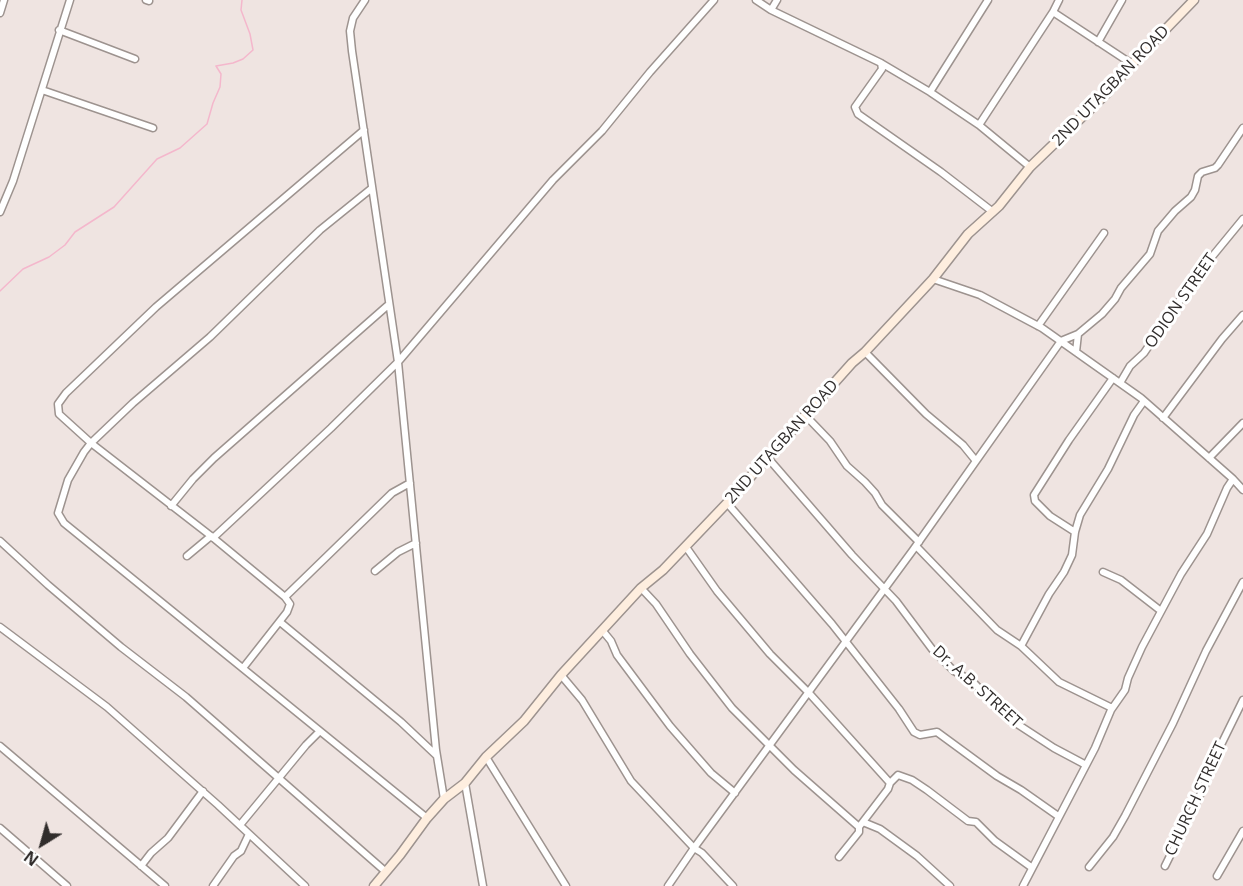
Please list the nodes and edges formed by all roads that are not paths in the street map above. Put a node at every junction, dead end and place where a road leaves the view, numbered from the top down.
1 (70, 0) edge
2 (365, 0) edge
3 (714, 0) edge
4 (756, 0) edge
5 (777, 0) edge
6 (988, 0) edge
7 (1059, 0) edge
8 (1122, 0) edge
9 (1194, 0) edge
10 (2, 2) edge
11 (771, 10) junction
12 (1053, 12) junction
13 (0, 13) edge
14 (59, 30) junction
15 (1098, 42) junction
16 (135, 59) dead end
17 (881, 63) junction
18 (1132, 64) junction
19 (42, 90) junction
20 (930, 92) junction
21 (979, 125) junction
22 (153, 128) dead end
23 (1243, 128) edge
24 (363, 130) junction
25 (1030, 167) junction
26 (372, 188) junction
27 (0, 212) edge
28 (993, 212) junction
29 (1243, 219) edge
30 (1104, 233) dead end
31 (933, 279) junction
32 (387, 306) dead end
33 (1243, 315) edge
34 (1038, 326) junction
35 (1078, 334) junction
36 (1061, 341) junction
37 (865, 352) junction
38 (1076, 352) junction
39 (398, 362) junction
40 (1113, 378) junction
41 (1119, 383) junction
42 (1144, 401) junction
43 (806, 416) junction
44 (1163, 418) junction
45 (1243, 423) edge
46 (91, 443) junction
47 (768, 458) junction
48 (1209, 458) junction
49 (976, 461) junction
50 (1233, 479) junction
51 (410, 483) junction
52 (1243, 490) edge
53 (728, 503) junction
54 (171, 506) junction
55 (1074, 532) junction
56 (212, 537) junction
57 (0, 541) edge
58 (416, 543) junction
59 (917, 544) junction
60 (686, 547) junction
61 (187, 556) dead end
62 (375, 572) dead end
63 (1103, 572) dead end
64 (1243, 582) edge
65 (641, 588) junction
66 (884, 590) junction
67 (285, 597) junction
68 (1161, 611) junction
69 (280, 622) junction
70 (0, 627) edge
71 (602, 630) junction
72 (846, 642) junction
73 (1021, 646) junction
74 (243, 668) junction
75 (561, 675) junction
76 (809, 693) junction
77 (1243, 700) edge
78 (1112, 708) junction
79 (319, 732) dead end
80 (0, 746) edge
81 (769, 747) junction
82 (437, 755) junction
83 (486, 757) junction
84 (1086, 765) junction
85 (279, 778) junction
86 (465, 783) junction
87 (890, 783) junction
88 (203, 791) junction
89 (735, 793) junction
90 (444, 799) junction
91 (1058, 816) junction
92 (427, 818) junction
93 (240, 825) junction
94 (861, 825) junction
95 (0, 828) edge
96 (1243, 831) edge
97 (249, 834) junction
98 (694, 848) junction
99 (839, 857) dead end
100 (141, 866) junction
101 (1165, 866) dead end
102 (1031, 867) junction
103 (1089, 867) dead end
104 (386, 872) junction
105 (1217, 876) dead end
106 (564, 883) edge
107 (67, 886) edge
108 (165, 886) edge
109 (213, 886) edge
110 (305, 886) edge
111 (374, 886) edge
112 (483, 886) edge
113 (555, 886) edge
114 (668, 886) edge
115 (733, 886) edge
116 (950, 886) edge
117 (1023, 886) edge

1 - 14 street
2 - 24 street
3 - 39 street
4 - 11 street
5 - 11 street
6 - 20 street
7 - 12 street
8 - 15 street
9 - 18 street, 2ND UTAGBAN ROAD
10 - 13 street
11 - 17 street
12 - 15 street
12 - 21 street
14 - 16 street
14 - 19 street
15 - 18 street
17 - 20 street
17 - 28 street
18 - 25 street, 2ND UTAGBAN ROAD
19 - 22 street
19 - 27 street
20 - 21 street
21 - 25 street
23 - 35 street
24 - 26 street
24 - 46 street
25 - 28 street, 2ND UTAGBAN ROAD
26 - 39 street
26 - 46 street
28 - 31 street, 2ND UTAGBAN ROAD
29 - 41 street, ODION STREET
30 - 34 street
31 - 34 street
31 - 37 street, 2ND UTAGBAN ROAD
32 - 54 street
33 - 44 street
34 - 36 street
35 - 36 street
35 - 38 street
36 - 38 street
36 - 49 street
37 - 43 street, 2ND UTAGBAN ROAD
37 - 49 street
38 - 40 street
39 - 51 street
39 - 56 street
40 - 41 street
40 - 55 street
41 - 42 street
42 - 44 street
42 - 55 street
43 - 47 street, 2ND UTAGBAN ROAD
43 - 59 street
44 - 48 street
45 - 48 street
46 - 54 street
46 - 74 street
47 - 53 street, 2ND UTAGBAN ROAD
47 - 66 street, Dr. A.B. STREET
48 - 50 street
49 - 59 street
50 - 52 street
50 - 68 street
51 - 58 street
51 - 67 street
53 - 60 street, 2ND UTAGBAN ROAD
53 - 72 street
54 - 56 street
55 - 73 street
56 - 61 street
56 - 67 street
57 - 85 street
58 - 62 street
58 - 82 street
59 - 66 street
59 - 73 street
60 - 65 street, 2ND UTAGBAN ROAD
60 - 76 street
63 - 68 street
64 - 103 street
65 - 71 street, 2ND UTAGBAN ROAD
65 - 81 street
66 - 72 street
66 - 84 street, Dr. A.B. STREET
67 - 69 street
68 - 78 street
69 - 74 street
69 - 82 street
70 - 88 street
71 - 75 street, 2ND UTAGBAN ROAD
71 - 89 street
72 - 76 street
72 - 91 street
73 - 78 street
74 - 92 street
75 - 83 street, 2ND UTAGBAN ROAD
75 - 98 street
76 - 81 street
76 - 87 street
77 - 101 street, CHURCH STREET
78 - 84 street
79 - 85 street
80 - 100 street
81 - 89 street
81 - 94 street
82 - 90 street
83 - 86 street, 2ND UTAGBAN ROAD
83 - 106 street
84 - 91 street
85 - 93 street
85 - 104 street
86 - 90 street, 2ND UTAGBAN ROAD
86 - 112 street
87 - 94 street
87 - 102 street
88 - 93 street
88 - 100 street
89 - 98 street
90 - 92 street, 2ND UTAGBAN ROAD
91 - 102 street
92 - 104 street, 2ND UTAGBAN ROAD
93 - 97 street
94 - 99 street
94 - 116 street
95 - 107 street
96 - 105 street
97 - 109 street
97 - 110 street
98 - 114 street
98 - 115 street
100 - 108 street
102 - 117 street
104 - 111 street, 2ND UTAGBAN ROAD
106 - 113 street

